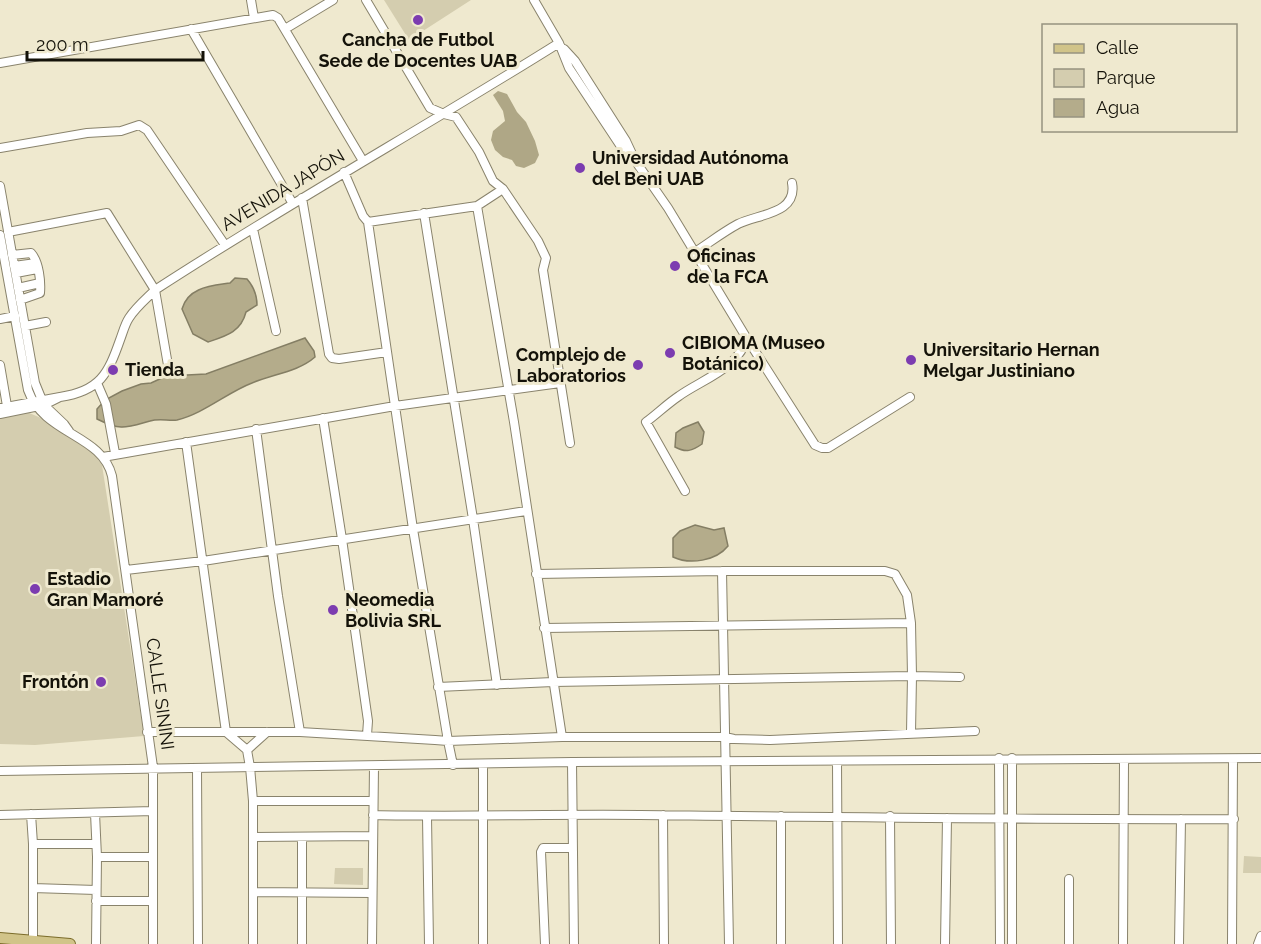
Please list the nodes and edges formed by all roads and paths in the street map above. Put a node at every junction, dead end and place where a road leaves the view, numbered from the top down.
1 (251, 0) edge
2 (333, 0) edge
3 (366, 0) edge
4 (534, 0) edge
5 (254, 18) junction
6 (191, 29) junction
7 (285, 29) junction
8 (559, 43) junction
9 (0, 63) edge
10 (444, 114) junction
11 (0, 147) edge
12 (363, 161) junction
13 (344, 172) junction
14 (792, 183) dead end
15 (0, 186) edge
16 (503, 189) junction
17 (302, 198) junction
18 (293, 204) junction
19 (477, 206) junction
20 (424, 213) junction
21 (368, 222) junction
22 (253, 229) junction
23 (4, 233) edge
24 (225, 244) junction
25 (695, 252) junction
26 (12, 255) junction
27 (37, 266) junction
28 (15, 270) junction
29 (40, 283) junction
30 (18, 288) junction
31 (155, 290) junction
32 (20, 300) junction
33 (15, 316) junction
34 (0, 319) edge
35 (46, 322) dead end
36 (25, 326) junction
37 (276, 331) dead end
38 (746, 337) junction
39 (387, 352) junction
40 (0, 364) edge
41 (169, 371) dead end
42 (97, 383) junction
43 (560, 383) junction
44 (508, 390) junction
45 (454, 397) junction
46 (910, 397) dead end
47 (39, 404) junction
48 (395, 406) junction
49 (4, 407) edge
50 (0, 414) edge
51 (322, 418) junction
52 (256, 429) junction
53 (186, 442) junction
54 (570, 443) dead end
55 (115, 453) junction
56 (103, 457) junction
57 (685, 491) dead end
58 (526, 511) junction
59 (473, 519) junction
60 (413, 529) junction
61 (342, 539) junction
62 (273, 550) junction
63 (203, 561) junction
64 (126, 570) junction
65 (722, 571) junction
66 (536, 574) junction
67 (912, 623) junction
68 (724, 625) junction
69 (544, 628) junction
70 (912, 676) junction
71 (960, 677) dead end
72 (724, 679) junction
73 (553, 682) junction
74 (497, 685) junction
75 (438, 687) junction
76 (975, 731) dead end
77 (147, 732) junction
78 (226, 732) junction
79 (267, 732) junction
80 (300, 732) junction
81 (911, 733) junction
82 (367, 735) junction
83 (562, 737) junction
84 (725, 737) junction
85 (448, 741) junction
86 (247, 750) junction
87 (1012, 758) junction
88 (1261, 758) edge
89 (999, 759) junction
90 (1124, 760) junction
91 (1233, 760) junction
92 (837, 761) junction
93 (572, 762) junction
94 (727, 762) junction
95 (483, 764) junction
96 (153, 765) junction
97 (453, 765) junction
98 (374, 766) junction
99 (250, 767) junction
100 (197, 768) junction
101 (0, 771) edge
102 (253, 801) junction
103 (373, 801) junction
104 (153, 811) junction
105 (95, 813) junction
106 (31, 814) junction
107 (573, 814) junction
108 (0, 815) edge
109 (373, 815) junction
110 (663, 815) junction
111 (482, 816) junction
112 (781, 816) junction
113 (836, 816) junction
114 (890, 816) junction
115 (427, 817) junction
116 (728, 817) junction
117 (947, 818) junction
118 (998, 818) junction
119 (1012, 818) junction
120 (1123, 819) junction
121 (1181, 819) junction
122 (1234, 819) junction
123 (372, 836) junction
124 (253, 837) junction
125 (302, 837) junction
126 (33, 844) junction
127 (96, 844) junction
128 (572, 848) junction
129 (152, 856) junction
130 (97, 857) junction
131 (1069, 879) dead end
132 (33, 888) junction
133 (96, 890) junction
134 (254, 892) junction
135 (303, 893) junction
136 (372, 893) junction
137 (96, 901) junction
138 (152, 901) junction
139 (1261, 936) edge
140 (0, 938) edge
141 (33, 941) junction
142 (70, 944) edge
143 (96, 944) edge
144 (153, 944) edge
145 (198, 944) edge
146 (254, 944) edge
147 (302, 944) edge
148 (372, 944) edge
149 (429, 944) edge
150 (483, 944) edge
151 (545, 944) edge
152 (574, 944) edge
153 (664, 944) edge
154 (729, 944) edge
155 (781, 944) edge
156 (838, 944) edge
157 (891, 944) edge
158 (945, 944) edge
159 (1000, 944) edge
160 (1012, 944) edge
161 (1069, 944) edge
162 (1123, 944) edge
163 (1179, 944) edge
164 (1232, 944) edge
165 (1258, 944) edge

1 - 5 street
2 - 7 street
3 - 10 street
4 - 8 street
5 - 6 street
5 - 7 street
6 - 9 street
6 - 18 street
7 - 12 street
8 - 10 street, AVENIDA JAPÓN
8 - 25 street
10 - 12 street, AVENIDA JAPÓN
10 - 16 street
11 - 24 street
12 - 13 street, AVENIDA JAPÓN
13 - 17 street, AVENIDA JAPÓN
13 - 21 street
14 - 25 street
15 - 23 street
16 - 19 street
16 - 43 street
17 - 18 street, AVENIDA JAPÓN
17 - 39 street
18 - 22 street, AVENIDA JAPÓN
19 - 20 street
19 - 44 street
20 - 21 street
20 - 45 street
21 - 39 street
22 - 24 street, AVENIDA JAPÓN
22 - 37 street
23 - 26 street
23 - 31 street
23 - 33 street
24 - 31 street, AVENIDA JAPÓN
25 - 38 street
26 - 27 street
26 - 28 street
27 - 28 street
27 - 29 street
28 - 30 street
29 - 30 street
29 - 32 street
30 - 32 street
31 - 41 street
31 - 42 street, AVENIDA JAPÓN
32 - 36 street
33 - 34 street
33 - 47 street
35 - 36 street
36 - 47 street
38 - 46 street
38 - 57 street
39 - 48 street
40 - 49 street
42 - 47 street
42 - 55 street
43 - 44 street
43 - 54 street
44 - 45 street
44 - 58 street
45 - 48 street
45 - 59 street
47 - 49 street
47 - 50 street
47 - 56 street
48 - 51 street
48 - 60 street
51 - 52 street
51 - 61 street
52 - 53 street
52 - 62 street
53 - 55 street
53 - 63 street
55 - 56 street
56 - 64 street, CALLE SININI
58 - 59 street
58 - 66 street
59 - 60 street
59 - 74 street
60 - 61 street
60 - 75 street
61 - 62 street
61 - 82 street
62 - 63 street
62 - 80 street
63 - 64 street
63 - 78 street
64 - 77 street, CALLE SININI
65 - 66 street
65 - 67 street
65 - 68 street
66 - 69 street
67 - 68 street
67 - 70 street
68 - 69 street
68 - 72 street
69 - 73 street
70 - 71 street
70 - 72 street
70 - 81 street
72 - 73 street
72 - 84 street
73 - 74 street
73 - 83 street
74 - 75 street
75 - 85 street
76 - 81 street
77 - 78 street
77 - 96 street, CALLE SININI
78 - 79 street
78 - 86 street
79 - 80 street
79 - 86 street
80 - 82 street
81 - 84 street
82 - 85 street
83 - 84 street
83 - 85 street
84 - 94 street
85 - 97 street
86 - 99 street
87 - 89 street
87 - 90 street
87 - 119 street
88 - 91 street
89 - 92 street
89 - 118 street
90 - 91 street
90 - 120 street
91 - 122 street
92 - 94 street
92 - 113 street
93 - 94 street
93 - 95 street
93 - 107 street
94 - 116 street
95 - 97 street
95 - 111 street
96 - 100 street
96 - 101 street
96 - 104 street, CALLE SININI
97 - 98 street
98 - 99 street
98 - 103 street
99 - 100 street
99 - 102 street
100 - 145 street
102 - 103 street
102 - 124 street
103 - 109 street
104 - 105 street
104 - 129 street, CALLE SININI
105 - 106 street
105 - 127 street
106 - 108 street
106 - 126 street
107 - 110 street
107 - 111 street
107 - 128 street
109 - 115 street
109 - 123 street
110 - 116 street
110 - 153 street
111 - 115 street
111 - 150 street
112 - 113 street
112 - 116 street
112 - 155 street
113 - 114 street
113 - 156 street
114 - 117 street
114 - 157 street
115 - 149 street
116 - 154 street
117 - 118 street
117 - 158 street
118 - 119 street
118 - 159 street
119 - 120 street
119 - 160 street
120 - 121 street
120 - 162 street
121 - 122 street
121 - 163 street
122 - 164 street
123 - 125 street
123 - 136 street
124 - 125 street
124 - 134 street
125 - 135 street
126 - 127 street
126 - 132 street
127 - 130 street
128 - 151 street
128 - 152 street
129 - 130 street
129 - 138 street, CALLE SININI
130 - 133 street
131 - 161 street
132 - 133 street
132 - 141 street
133 - 137 street
134 - 135 street
134 - 146 street
135 - 136 street
135 - 147 street
136 - 148 street
137 - 138 street
137 - 143 street
138 - 144 street, CALLE SININI
139 - 165 street
140 - 141 main road
141 - 142 main road

